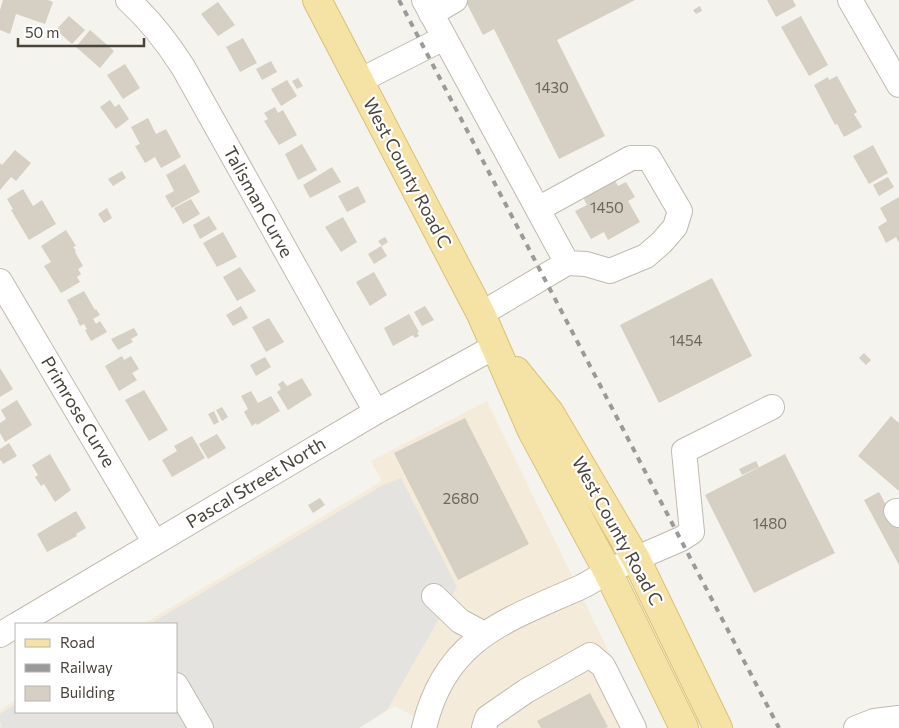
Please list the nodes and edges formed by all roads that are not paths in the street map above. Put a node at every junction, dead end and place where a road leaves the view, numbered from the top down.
1 (128, 0) edge
2 (317, 0) edge
3 (455, 0) edge
4 (850, 0) edge
5 (428, 7) edge
6 (444, 38) junction
7 (359, 81) junction
8 (899, 85) edge
9 (538, 210) junction
10 (567, 263) junction
11 (0, 281) edge
12 (481, 314) junction
13 (496, 346) junction
14 (772, 407) dead end
15 (376, 412) junction
16 (155, 543) junction
17 (636, 559) junction
18 (608, 572) junction
19 (434, 596) dead end
20 (20, 623) edge
21 (15, 626) edge
22 (484, 634) junction
23 (0, 635) edge
24 (178, 688) edge
25 (899, 718) edge
26 (201, 728) edge
27 (424, 728) edge
28 (484, 728) edge
29 (634, 728) edge
30 (684, 728) edge
31 (718, 728) edge
32 (856, 728) edge

1 - 15 street, Talisman Curve
2 - 7 main road, West County Road C
3 - 5 street
4 - 8 street
5 - 6 street
6 - 7 street
6 - 9 street
7 - 12 main road, West County Road C
9 - 10 street
9 - 10 street
10 - 12 street
11 - 16 street, Primrose Curve
12 - 13 main road, West County Road C
13 - 15 street, Pascal Street North
13 - 17 main road, West County Road C
13 - 18 main road, West County Road C
14 - 17 street
15 - 16 street, Pascal Street North
16 - 20 street, Pascal Street North
17 - 18 street
17 - 31 main road, West County Road C
18 - 22 street
18 - 30 main road, West County Road C
19 - 22 street
21 - 23 street, Pascal Street North
22 - 27 street
24 - 26 street
25 - 32 street
28 - 29 street

